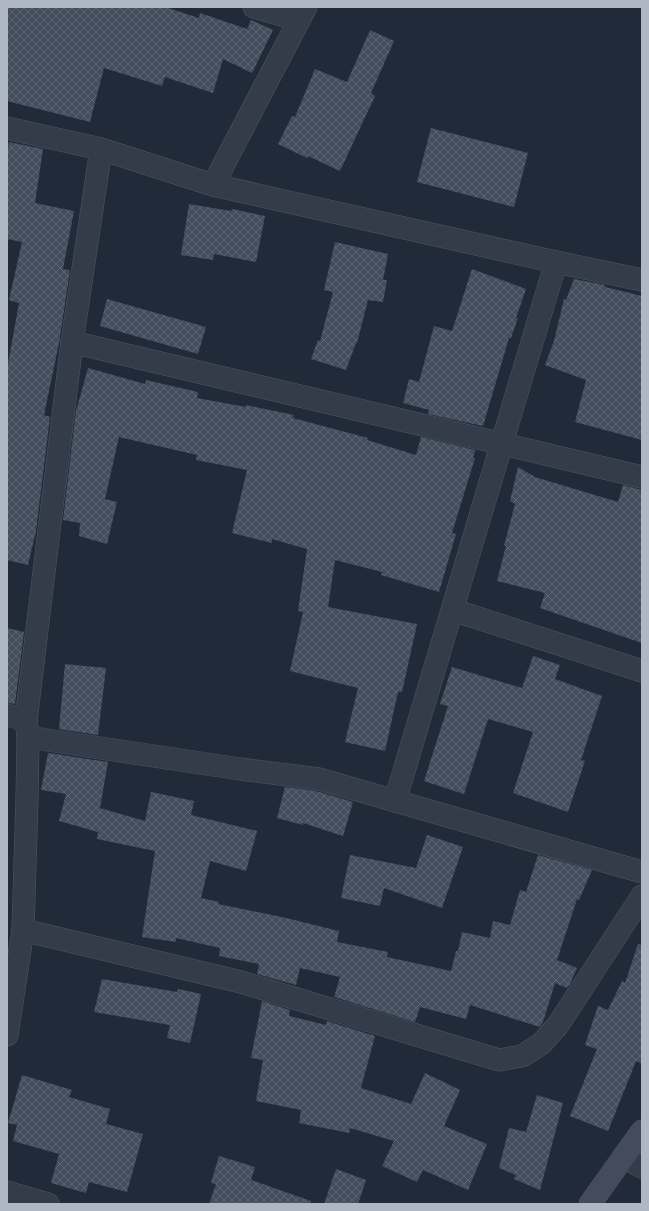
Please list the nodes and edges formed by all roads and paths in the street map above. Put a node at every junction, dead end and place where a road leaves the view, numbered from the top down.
1 (254, 7) edge
2 (303, 13) edge
3 (7, 128) edge
4 (101, 149) junction
5 (212, 185) junction
6 (556, 262) junction
7 (642, 280) edge
8 (72, 342) junction
9 (502, 444) junction
10 (642, 477) edge
11 (453, 610) junction
12 (642, 671) edge
13 (20, 724) edge
14 (395, 801) junction
15 (642, 872) edge
16 (642, 896) edge
17 (23, 930) junction
18 (7, 1035) edge
19 (642, 1131) edge
20 (623, 1157) junction
21 (642, 1167) edge
22 (7, 1192) edge
23 (48, 1204) edge
24 (590, 1204) edge

1 - 2 street
2 - 5 street
3 - 4 street
4 - 5 street
4 - 8 street
5 - 6 street
6 - 7 street
6 - 9 street
8 - 9 street
8 - 13 street
9 - 10 street
9 - 11 street
11 - 12 street
11 - 14 street
13 - 14 street
13 - 17 street
14 - 15 street
16 - 17 street
17 - 18 street
19 - 20 street
20 - 21 street
20 - 24 street
22 - 23 street

